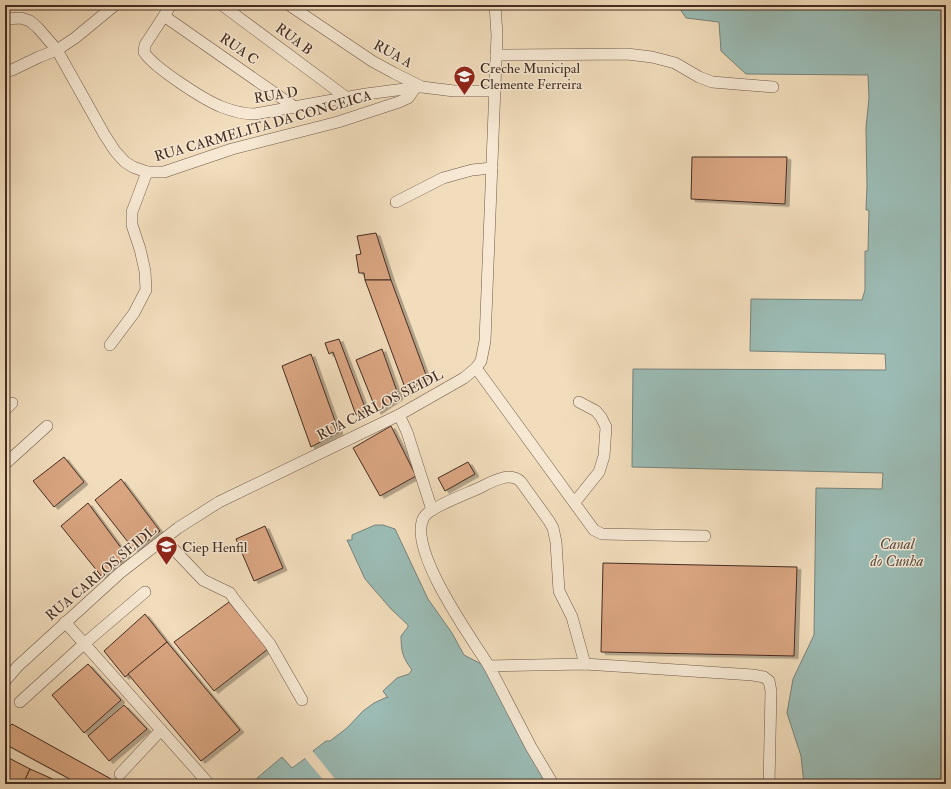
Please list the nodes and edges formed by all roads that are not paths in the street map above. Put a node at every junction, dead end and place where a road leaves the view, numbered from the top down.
1 (115, 5) edge
2 (171, 5) edge
3 (222, 5) edge
4 (289, 5) edge
5 (495, 5) edge
6 (164, 16) junction
7 (5, 19) edge
8 (57, 50) junction
9 (496, 55) junction
10 (5, 72) edge
11 (419, 87) junction
12 (774, 87) dead end
13 (495, 91) junction
14 (347, 98) junction
15 (296, 108) junction
16 (492, 168) junction
17 (147, 172) junction
18 (396, 202) dead end
19 (110, 345) dead end
20 (476, 368) junction
21 (579, 402) dead end
22 (399, 415) junction
23 (47, 426) dead end
24 (5, 464) edge
25 (575, 502) junction
26 (432, 510) junction
27 (705, 536) dead end
28 (164, 539) junction
29 (145, 592) dead end
30 (65, 622) junction
31 (85, 643) junction
32 (585, 664) junction
33 (489, 666) junction
34 (5, 681) edge
35 (302, 700) dead end
36 (20, 702) dead end
37 (161, 730) junction
38 (120, 774) dead end
39 (210, 784) edge
40 (552, 784) edge
41 (770, 784) edge

1 - 8 street
2 - 6 street
3 - 14 street, RUA B
4 - 11 street, RUA A
5 - 9 street
6 - 15 street, RUA C
6 - 15 street, RUA D
7 - 8 street, RUA CARMELITA DA CONCEICA
8 - 10 street
8 - 17 street, RUA CARMELITA DA CONCEICA
9 - 12 street
9 - 13 street
11 - 13 street, RUA A
11 - 14 street, RUA D
11 - 17 street, RUA CARMELITA DA CONCEICA
13 - 16 street
14 - 15 street, RUA D
16 - 18 street
16 - 20 street
17 - 19 street
20 - 22 street, RUA CARLOS SEIDL
20 - 25 street
21 - 25 street
22 - 26 street
22 - 28 street, RUA CARLOS SEIDL
23 - 24 street
25 - 27 street
26 - 32 street
26 - 33 street
28 - 30 street, RUA CARLOS SEIDL
28 - 35 street
29 - 31 street
30 - 31 street
30 - 34 street, RUA CARLOS SEIDL
31 - 36 street
31 - 37 street
32 - 33 street
32 - 41 street
33 - 40 street
37 - 38 street
37 - 39 street

